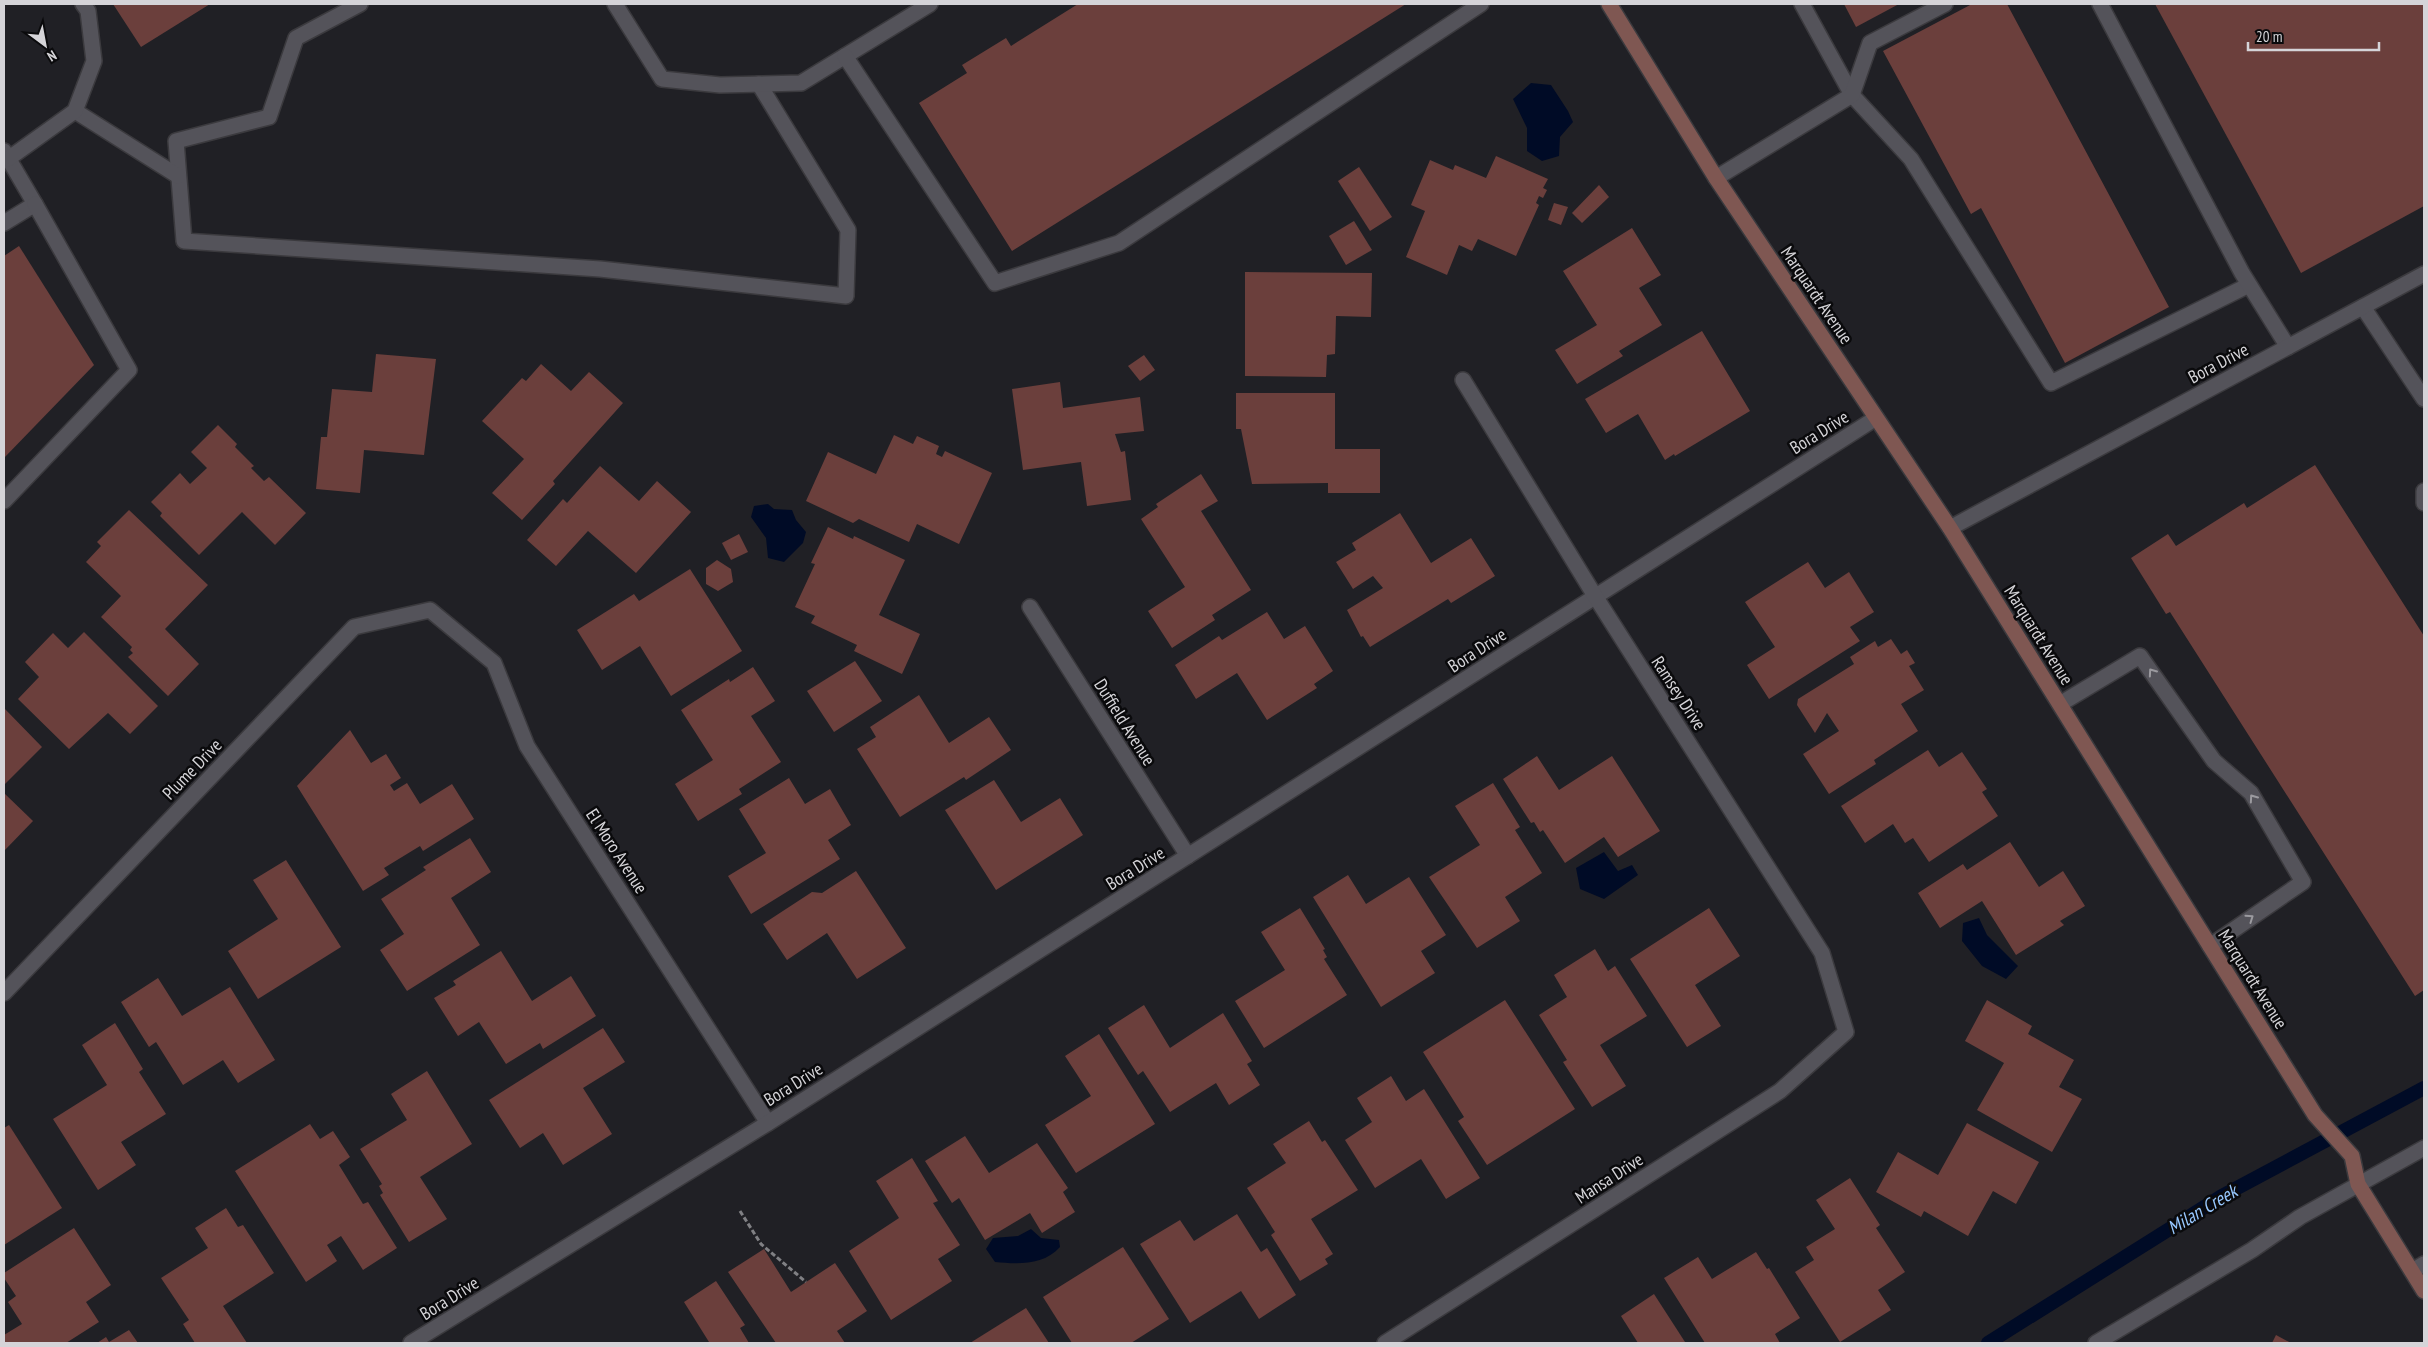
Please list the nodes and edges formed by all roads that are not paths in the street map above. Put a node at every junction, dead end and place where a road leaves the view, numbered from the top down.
1 (83, 4) edge
2 (360, 4) edge
3 (616, 4) edge
4 (930, 4) edge
5 (1482, 4) edge
6 (1609, 4) edge
7 (1802, 4) edge
8 (1945, 4) edge
9 (2100, 4) edge
10 (845, 56) junction
11 (759, 84) junction
12 (1852, 94) junction
13 (75, 111) junction
14 (6, 155) edge
15 (178, 176) junction
16 (1716, 178) junction
17 (35, 204) junction
18 (4, 223) edge
19 (2424, 274) edge
20 (2249, 284) junction
21 (2363, 307) junction
22 (2288, 347) junction
23 (1463, 380) dead end
24 (2424, 399) edge
25 (1876, 418) junction
26 (2424, 492) edge
27 (4, 501) edge
28 (2424, 503) edge
29 (1950, 528) junction
30 (1595, 596) junction
31 (1030, 607) dead end
32 (430, 610) joint
33 (2060, 704) junction
34 (1188, 856) junction
35 (2210, 946) junction
36 (4, 993) edge
37 (1846, 1032) joint
38 (768, 1123) junction
39 (2424, 1148) edge
40 (2358, 1184) junction
41 (2418, 1268) edge
42 (2424, 1291) edge
43 (411, 1343) edge
44 (1385, 1343) edge
45 (2096, 1343) edge

1 - 13 street
2 - 15 street
3 - 11 street
4 - 10 street
5 - 10 street
6 - 16 street, Marquardt Avenue
7 - 12 street
8 - 12 street
9 - 20 street
10 - 11 street
11 - 15 street
12 - 16 street
12 - 20 street
13 - 14 street
13 - 15 street
14 - 17 street
16 - 25 street, Marquardt Avenue
17 - 18 street
17 - 27 street
19 - 21 street, Bora Drive
20 - 22 street
21 - 22 street, Bora Drive
21 - 24 street
22 - 29 street, Bora Drive
23 - 30 street, Ramsey Drive
25 - 29 street, Marquardt Avenue
25 - 30 street, Bora Drive
26 - 28 street
29 - 33 street, Marquardt Avenue
30 - 34 street, Bora Drive
30 - 37 street, Ramsey Drive
31 - 34 street, Duffield Avenue
32 - 36 street, Plume Drive
32 - 38 street, El Moro Avenue
33 - 35 street, Marquardt Avenue
35 -> 33 street
34 - 38 street, Bora Drive
35 - 40 street, Marquardt Avenue
37 - 44 street, Mansa Drive
38 - 43 street, Bora Drive
39 - 40 street
40 - 41 street, Marquardt Avenue
40 - 45 street
41 - 42 street, Marquardt Avenue

